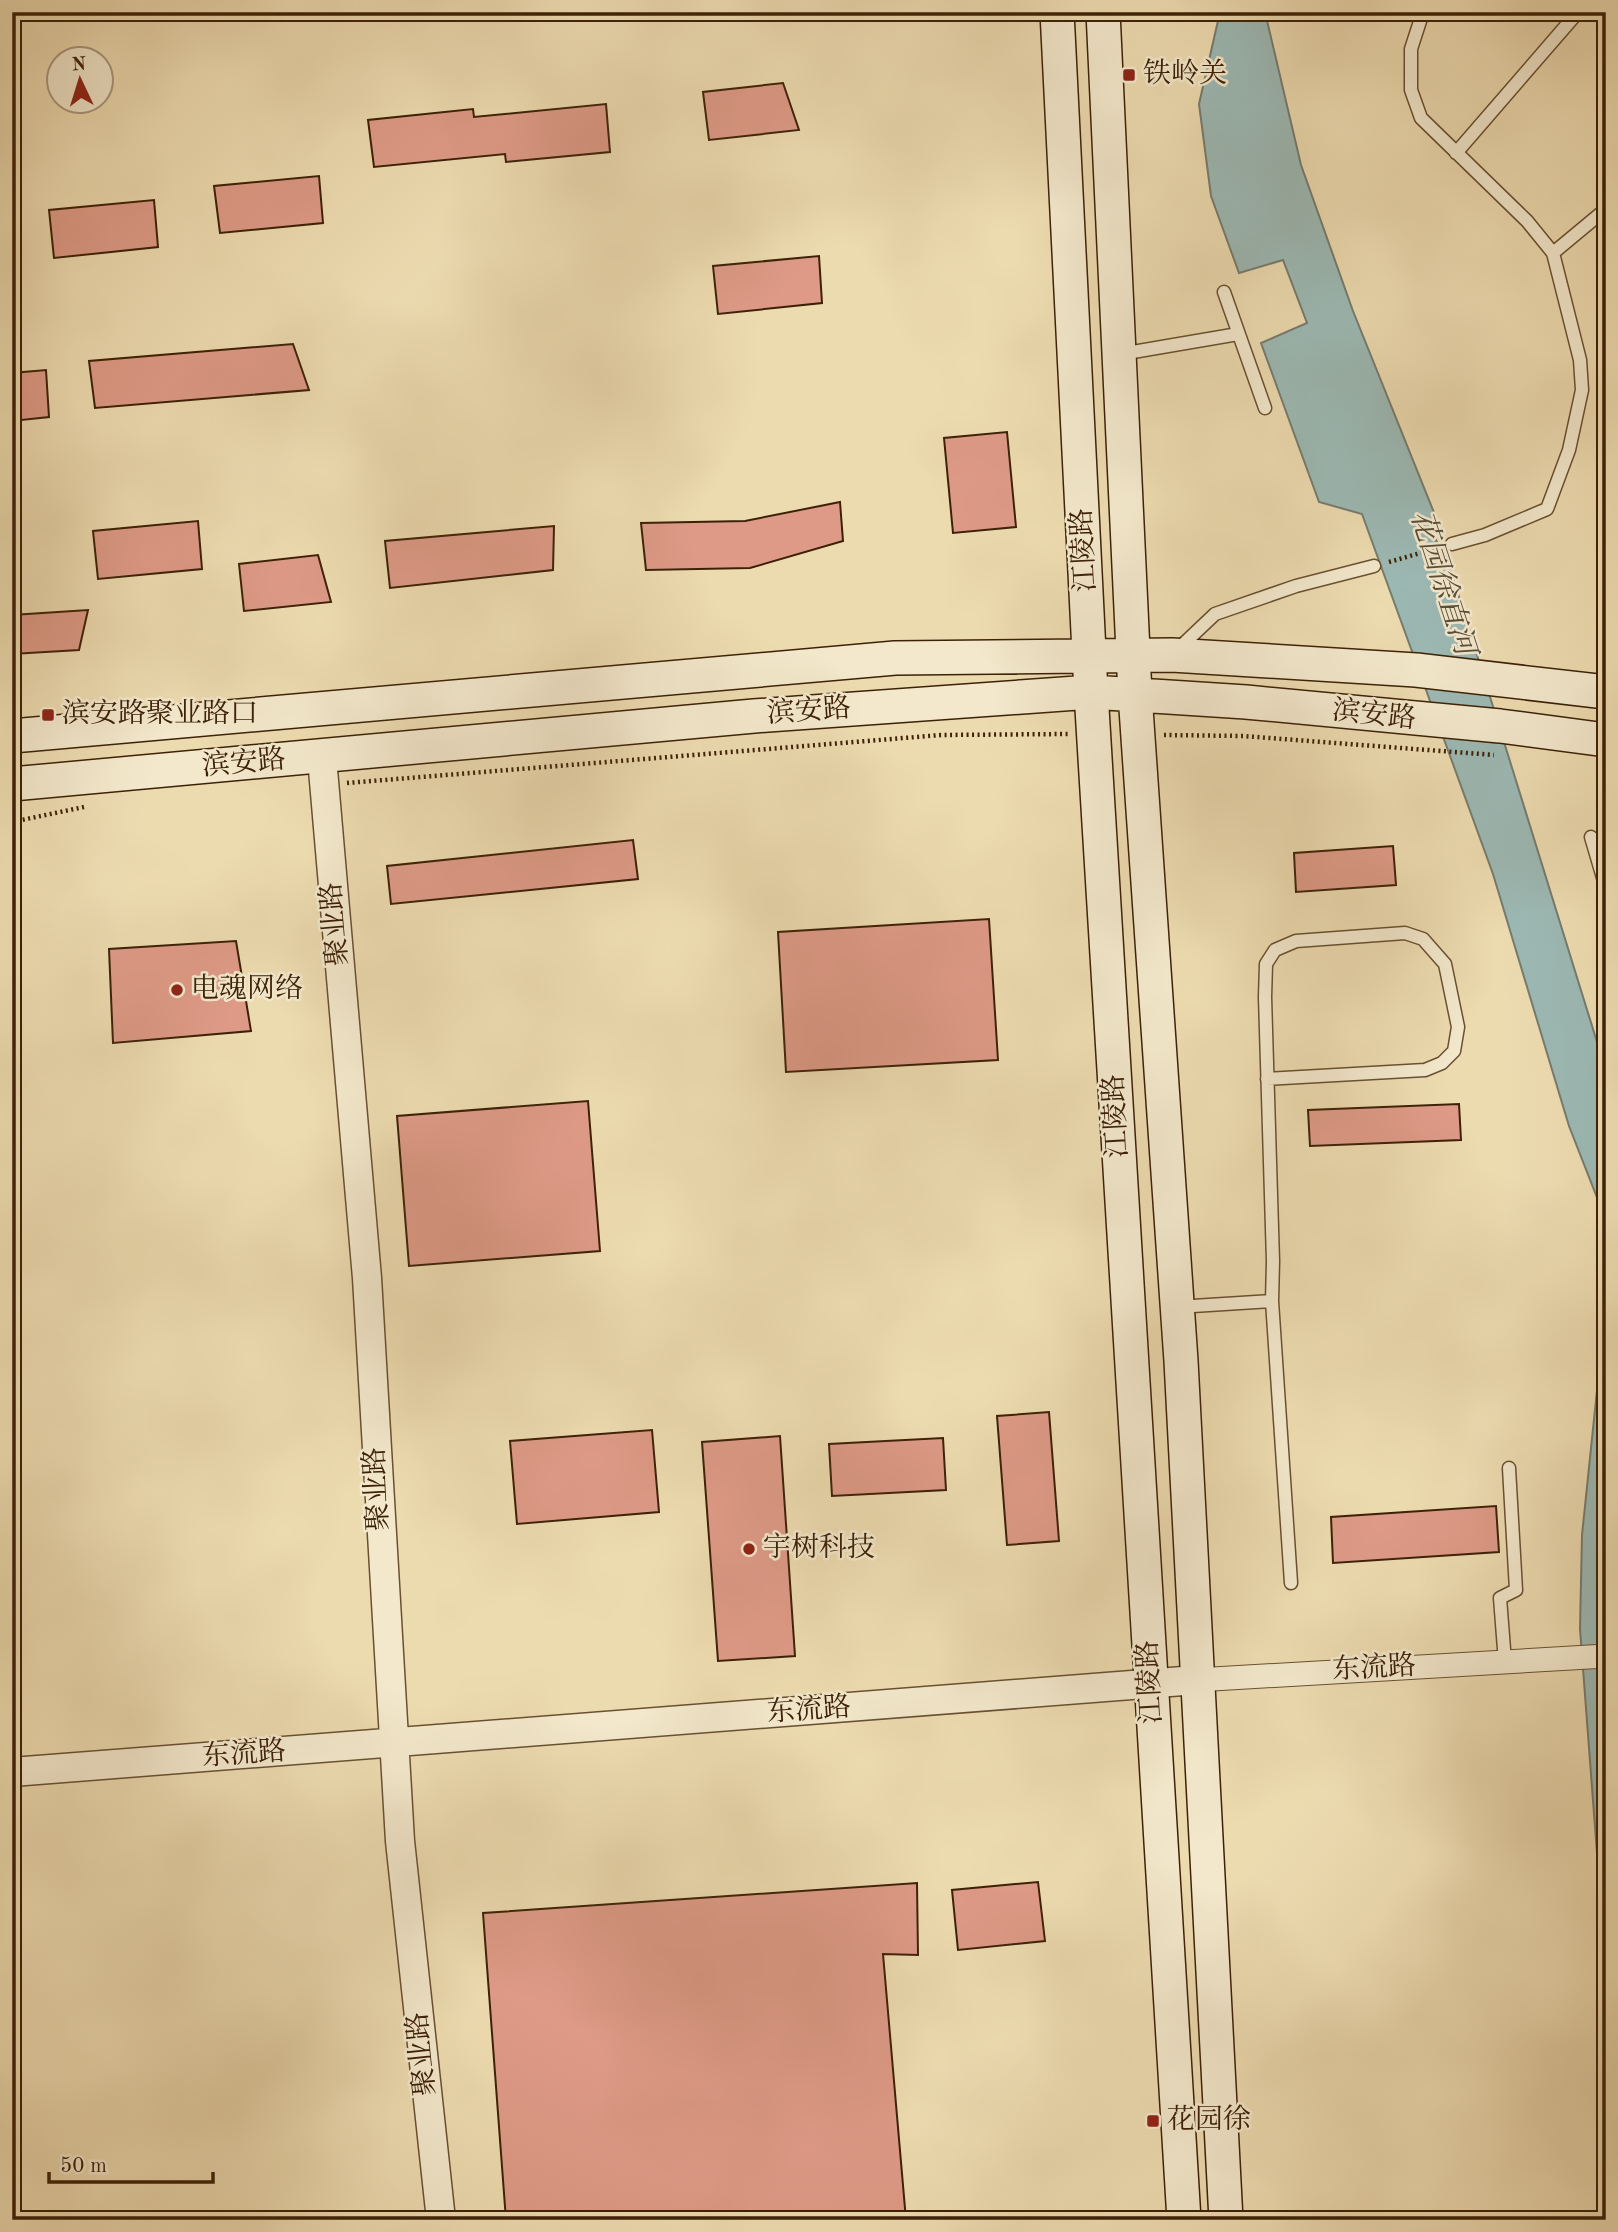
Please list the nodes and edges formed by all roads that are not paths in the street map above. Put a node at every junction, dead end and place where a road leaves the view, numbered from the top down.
1 (1057, 12) edge
2 (1104, 12) edge
3 (1423, 12) edge
4 (1577, 12) edge
5 (1456, 153) junction
6 (1606, 209) edge
7 (1553, 253) junction
8 (1224, 292) dead end
9 (1238, 334) junction
10 (1120, 355) junction
11 (1265, 408) dead end
12 (1452, 544) road end
13 (1374, 566) road end
14 (1091, 654) junction
15 (1134, 655) junction
16 (1172, 655) junction
17 (1091, 692) junction
18 (1606, 692) edge
19 (1135, 694) junction
20 (12, 736) edge
21 (1606, 740) edge
22 (323, 771) junction
23 (12, 784) edge
24 (1591, 837) dead end
25 (1606, 888) edge
26 (1268, 1079) junction
27 (1272, 1301) junction
28 (1177, 1307) junction
29 (1509, 1468) dead end
30 (1291, 1583) dead end
31 (1606, 1656) edge
32 (1505, 1662) junction
33 (1196, 1680) junction
34 (1151, 1685) junction
35 (395, 1743) junction
36 (12, 1772) edge
37 (441, 2220) edge
38 (1184, 2220) edge
39 (1226, 2220) edge

1 - 14 main road, 江陵路
2 - 10 main road, 江陵路
3 - 5 lane
4 - 5 lane
5 - 7 lane
6 - 7 lane
7 - 12 lane
8 - 9 lane
9 - 10 lane
9 - 11 lane
10 - 15 main road, 江陵路
13 - 16 lane
14 - 15 main road, 滨安路
14 - 17 main road, 江陵路
14 - 20 main road, 滨安路
15 - 16 main road, 滨安路
15 - 19 main road, 江陵路
16 - 18 main road, 滨安路
17 - 19 main road, 滨安路
17 - 22 main road, 滨安路
17 - 34 main road, 江陵路
19 - 21 main road, 滨安路
19 - 28 main road, 江陵路
22 - 23 main road, 滨安路
22 - 35 street, 聚业路
24 - 25 lane
26 - 26 lane
26 - 27 lane
27 - 28 lane
27 - 30 lane
28 - 33 main road, 江陵路
29 - 32 lane
31 - 32 street, 东流路
32 - 33 street, 东流路
33 - 34 street, 东流路
33 - 39 main road, 江陵路
34 - 35 street, 东流路
34 - 38 main road, 江陵路
35 - 36 street, 东流路
35 - 37 street, 聚业路

